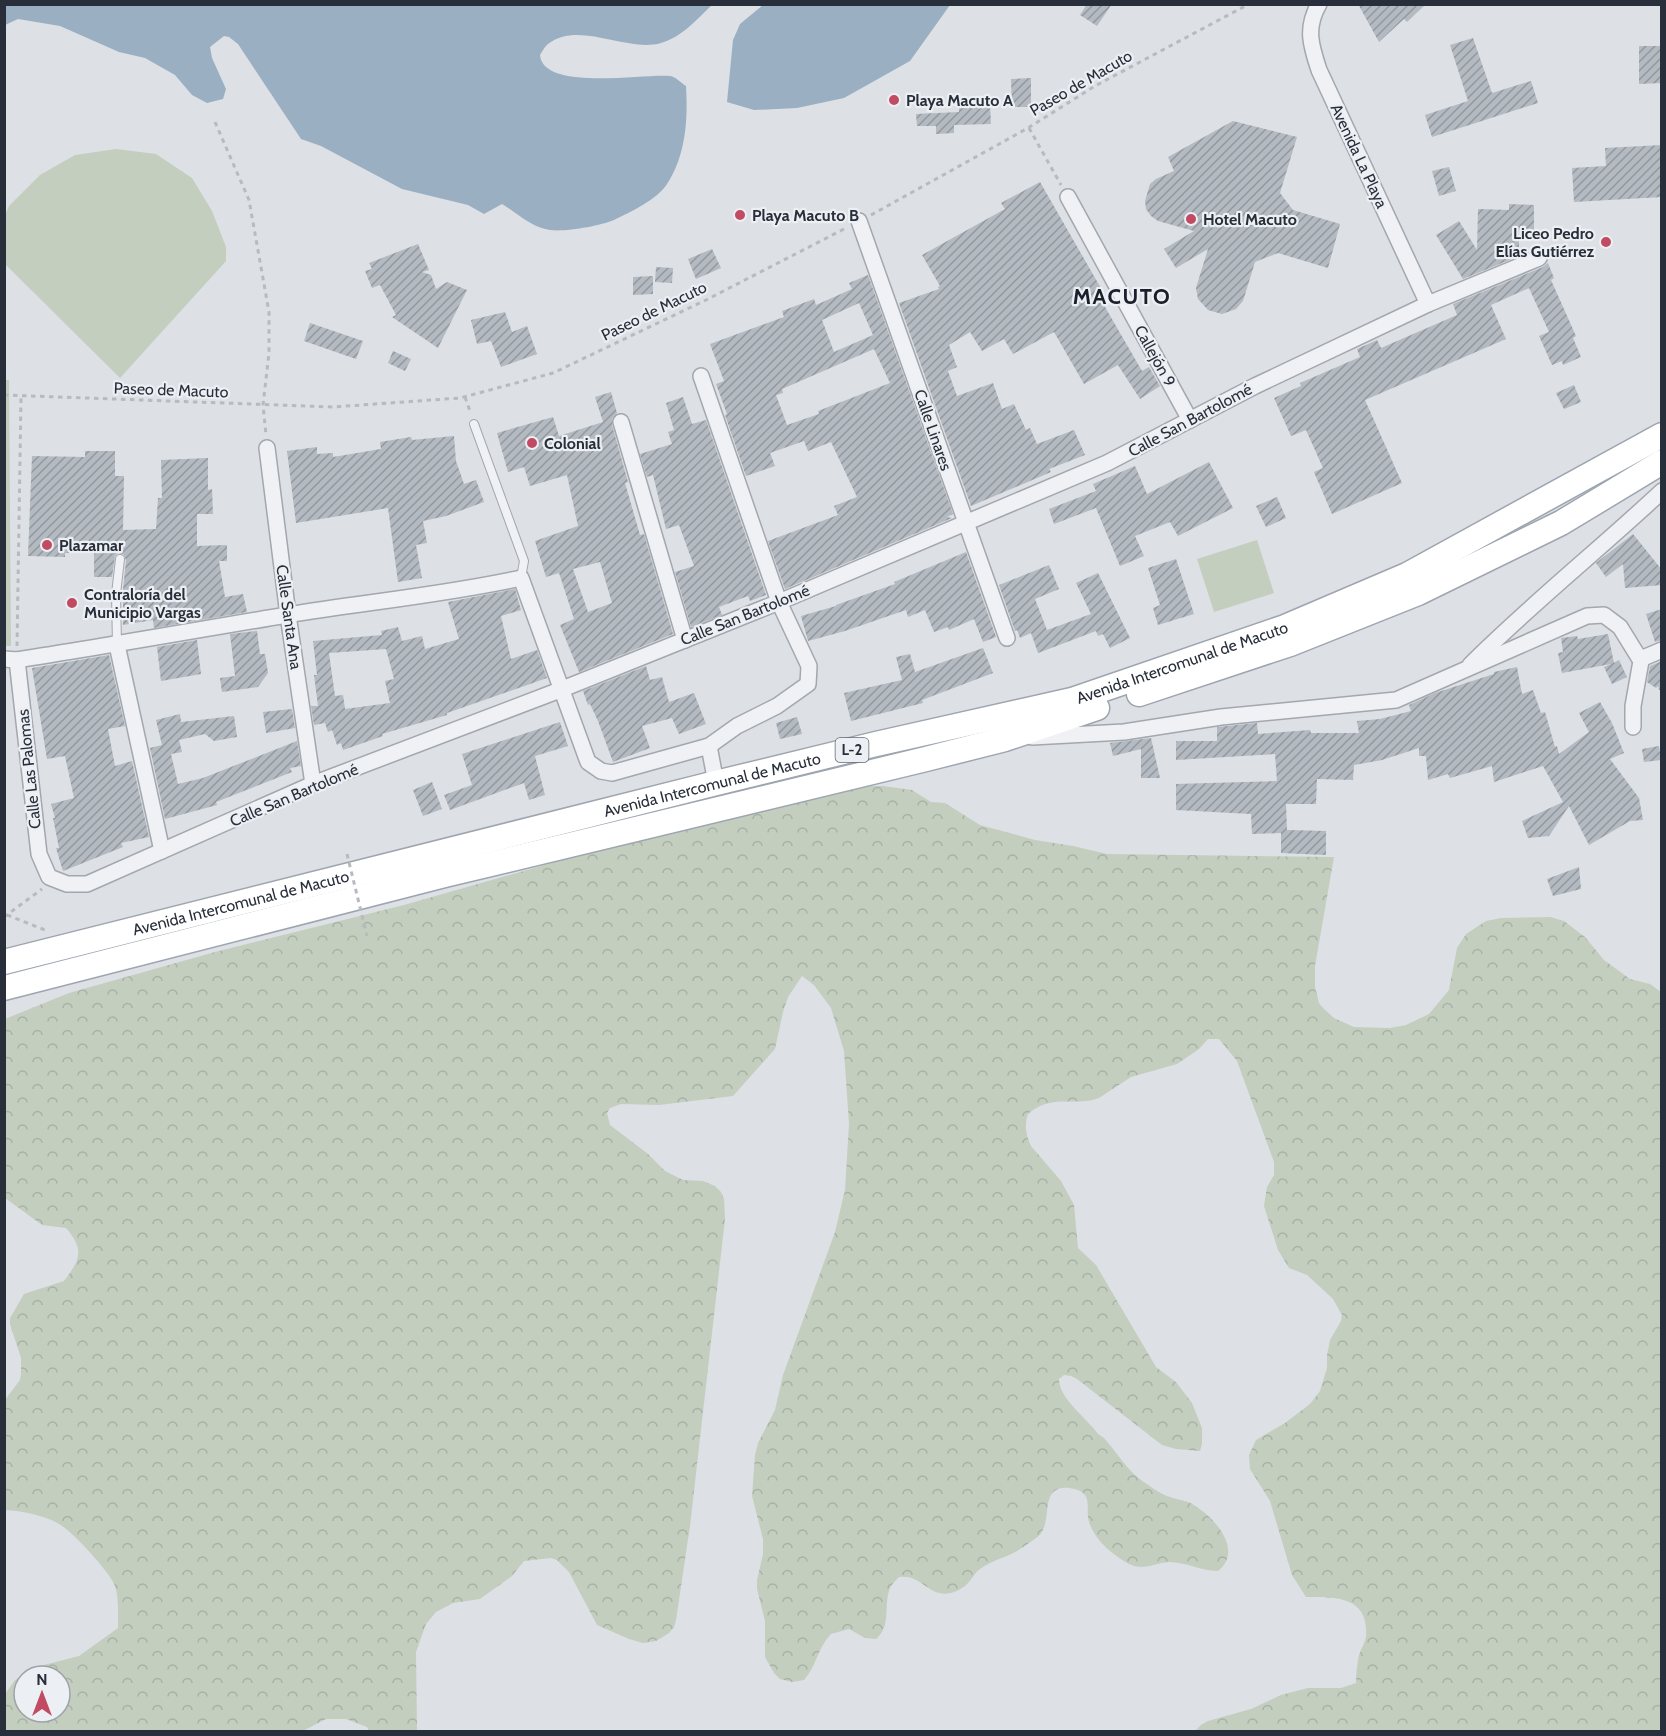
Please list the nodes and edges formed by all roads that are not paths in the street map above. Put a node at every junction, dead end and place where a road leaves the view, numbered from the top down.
1 (1319, 4) edge
2 (1068, 197) road end
3 (859, 221) road end
4 (1539, 258) dead end
5 (1428, 304) junction
6 (701, 376) dead end
7 (1190, 420) junction
8 (621, 422) dead end
9 (474, 424) road end
10 (1662, 435) edge
11 (267, 448) road end
12 (1662, 462) edge
13 (1662, 491) edge
14 (966, 523) junction
15 (120, 559) dead end
16 (521, 578) junction
17 (779, 602) junction
18 (288, 615) junction
19 (1007, 638) dead end
20 (685, 640) junction
21 (117, 645) junction
22 (1662, 650) edge
23 (11, 659) edge
24 (1641, 661) junction
25 (1463, 671) junction
26 (561, 690) junction
27 (1633, 727) dead end
28 (1005, 739) junction
29 (709, 746) junction
30 (716, 783) junction
31 (313, 784) junction
32 (162, 851) junction
33 (52, 878) joint
34 (4, 962) edge
35 (4, 988) edge

1 - 5 street, Avenida La Playa
2 - 7 street, Callejón 9
3 - 14 street, Calle Linares
4 - 5 street, Calle San Bartolomé
5 - 7 street, Calle San Bartolomé
6 - 17 street
7 - 14 street, Calle San Bartolomé
8 - 20 street
9 - 16 lane
10 - 30 main road, Avenida Intercomunal de Macuto / L-2
11 - 18 street, Calle Santa Ana
12 - 28 main road, Avenida Intercomunal de Macuto / L-2
13 - 25 street
14 - 17 street, Calle San Bartolomé
14 - 19 street, Calle Linares
15 - 21 lane
16 - 18 street
16 - 26 street
17 - 20 street, Calle San Bartolomé
17 - 29 street
18 - 21 street
18 - 31 street, Calle Santa Ana
20 - 26 street, Calle San Bartolomé
21 - 23 street
21 - 32 street
22 - 24 street
23 - 33 street, Calle Las Palomas
24 - 25 street
24 - 27 street
25 - 28 street
26 - 29 street
26 - 31 street, Calle San Bartolomé
28 - 35 main road, Avenida Intercomunal de Macuto / L-2
29 - 30 street
30 - 34 main road, Avenida Intercomunal de Macuto / L-2
31 - 32 street, Calle San Bartolomé
32 - 33 street, Calle San Bartolomé

